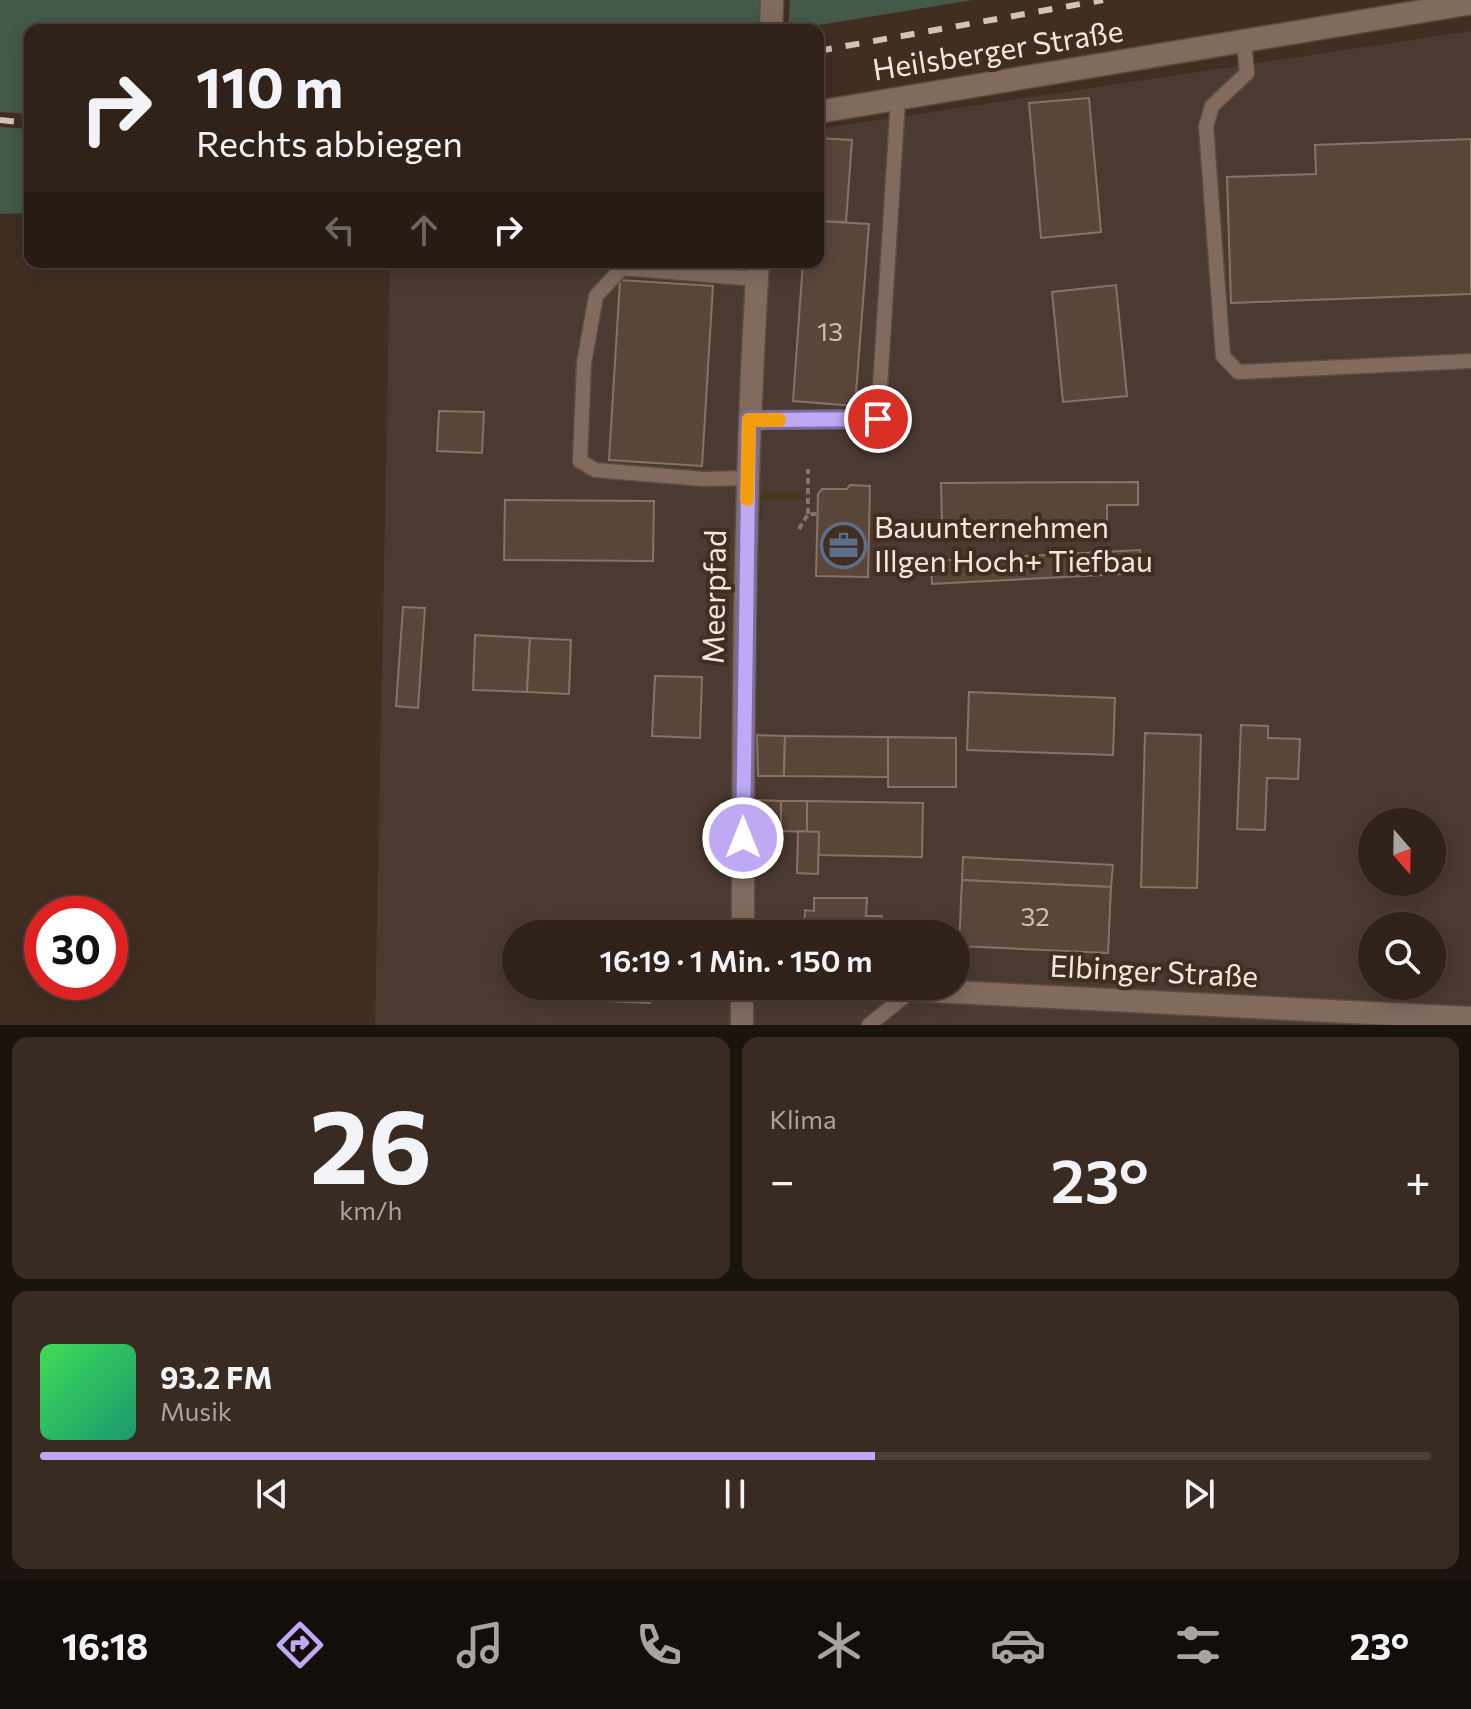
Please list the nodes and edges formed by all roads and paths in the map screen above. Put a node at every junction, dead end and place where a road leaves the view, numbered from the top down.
1 (772, 0) edge
2 (1471, 3) edge
3 (771, 24) edge
4 (1244, 41) junction
5 (898, 99) junction
6 (824, 111) edge
7 (757, 270) edge
8 (1471, 361) edge
9 (749, 420) junction
10 (808, 469) dead end
11 (747, 478) junction
12 (808, 514) junction
13 (818, 514) dead end
14 (799, 529) dead end
15 (743, 920) edge
16 (970, 993) edge
17 (742, 1000) edge
18 (900, 1000) edge
19 (1471, 1018) edge
20 (742, 1025) edge
21 (869, 1025) edge

1 - 3 street
2 - 4 street, Heilsberger Straße
4 - 5 street, Heilsberger Straße
4 - 8 lane
5 - 6 street, Heilsberger Straße
5 - 9 lane
7 - 9 street, Meerpfad
7 - 11 lane
9 - 11 street, Meerpfad
10 - 12 path
11 - 15 street, Meerpfad
12 - 13 path
12 - 14 path
16 - 19 street, Elbinger Straße
17 - 20 street
18 - 21 lane

